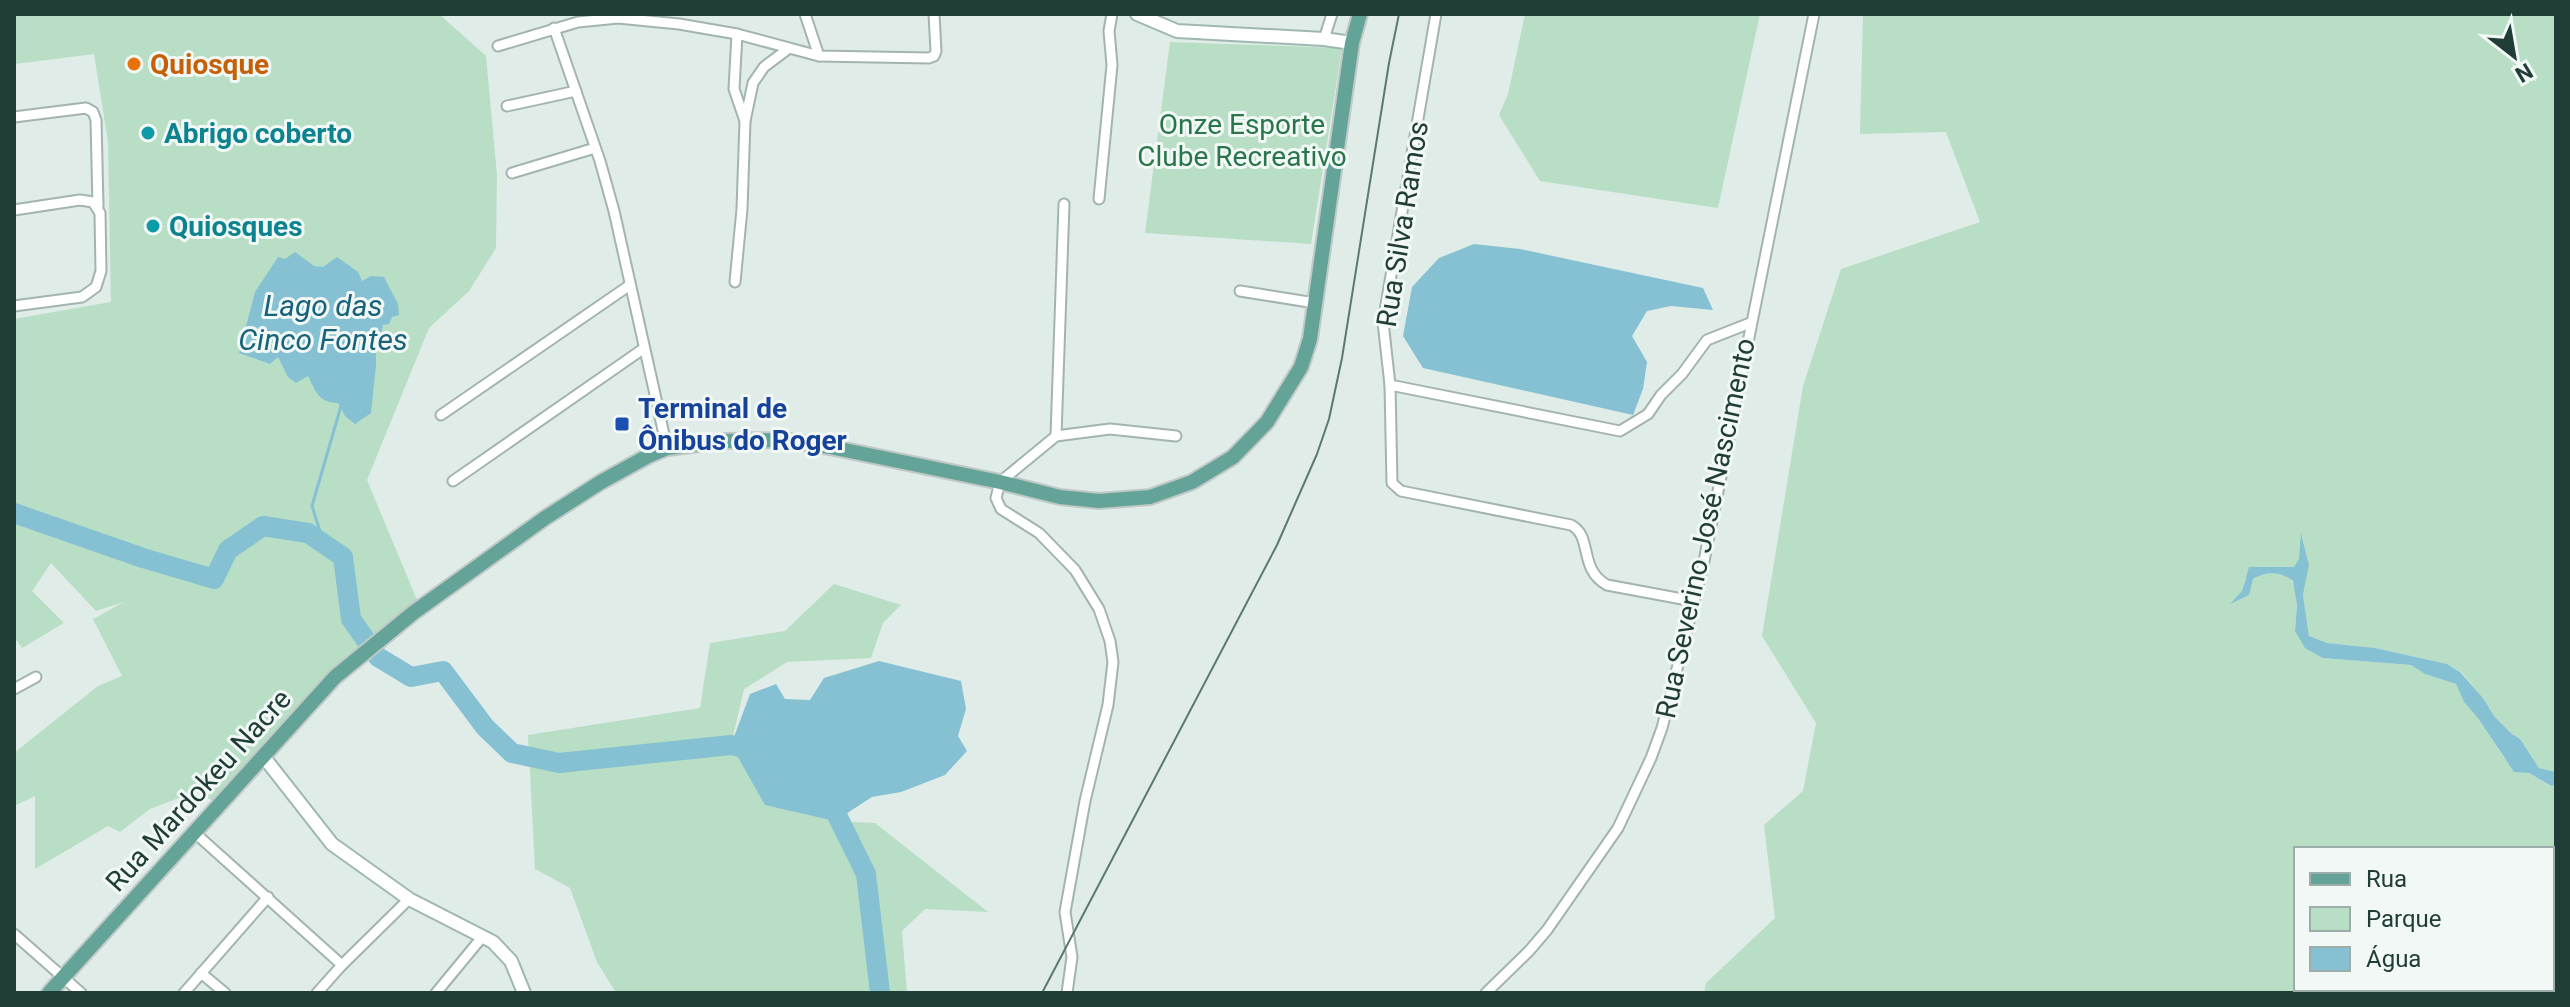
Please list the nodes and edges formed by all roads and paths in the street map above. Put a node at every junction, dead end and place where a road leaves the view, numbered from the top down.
1 (805, 14) edge
2 (934, 14) edge
3 (1112, 14) edge
4 (1137, 14) edge
5 (1332, 14) edge
6 (1360, 14) edge
7 (1436, 14) edge
8 (1814, 14) edge
9 (605, 16) edge
10 (554, 28) junction
11 (737, 34) junction
12 (1324, 39) junction
13 (1352, 43) junction
14 (498, 46) dead end
15 (788, 49) junction
16 (819, 56) junction
17 (576, 91) junction
18 (507, 106) dead end
19 (14, 117) edge
20 (745, 121) junction
21 (595, 148) junction
22 (512, 173) dead end
23 (1099, 199) dead end
24 (1064, 204) dead end
25 (98, 206) junction
26 (14, 210) edge
27 (735, 282) dead end
28 (630, 285) junction
29 (1240, 291) dead end
30 (1315, 303) junction
31 (14, 306) edge
32 (1750, 323) junction
33 (643, 349) junction
34 (1390, 385) junction
35 (441, 415) dead end
36 (1056, 436) junction
37 (1176, 436) dead end
38 (667, 448) junction
39 (453, 481) dead end
40 (1000, 482) junction
41 (1693, 601) junction
42 (36, 677) dead end
43 (14, 689) edge
44 (263, 756) junction
45 (195, 833) junction
46 (268, 897) junction
47 (409, 899) junction
48 (14, 934) edge
49 (483, 936) junction
50 (342, 965) junction
51 (201, 973) junction
52 (63, 978) junction
53 (49, 993) edge
54 (81, 993) edge
55 (184, 993) edge
56 (225, 993) edge
57 (317, 993) edge
58 (436, 993) edge
59 (524, 993) edge
60 (1067, 993) edge
61 (1486, 993) edge

1 - 16 street
2 - 16 street
3 - 23 street
4 - 12 street
5 - 12 street
6 - 13 main road, Rua Mardokeu Nacre
7 - 34 street, Rua Silva Ramos
8 - 32 street, Rua Severino José Nascimento
9 - 10 street
9 - 11 street
10 - 14 street
10 - 17 street
11 - 15 street
11 - 20 street
12 - 13 street
13 - 30 main road, Rua Mardokeu Nacre
15 - 16 street
15 - 20 street
17 - 18 street
17 - 21 street
19 - 25 street
20 - 27 street
21 - 22 street
21 - 28 street
24 - 36 street
25 - 26 street
25 - 31 street
28 - 33 street
28 - 35 street
29 - 30 street
30 - 40 main road, Rua Mardokeu Nacre
32 - 34 street
32 - 41 street, Rua Severino José Nascimento
33 - 38 street
33 - 39 street
34 - 41 street, Rua Silva Ramos
36 - 37 street
36 - 40 street
38 - 40 main road, Rua Mardokeu Nacre
38 - 44 main road, Rua Mardokeu Nacre
40 - 60 street
41 - 61 street, Rua Severino José Nascimento
42 - 43 street
44 - 45 main road, Rua Mardokeu Nacre
44 - 47 street
45 - 46 street
45 - 52 main road, Rua Mardokeu Nacre
46 - 50 street
46 - 51 street
47 - 49 street
47 - 50 street
48 - 52 street
49 - 58 street
49 - 59 street
50 - 57 street
51 - 55 street
51 - 56 street
52 - 53 main road, Rua Mardokeu Nacre
52 - 54 street

